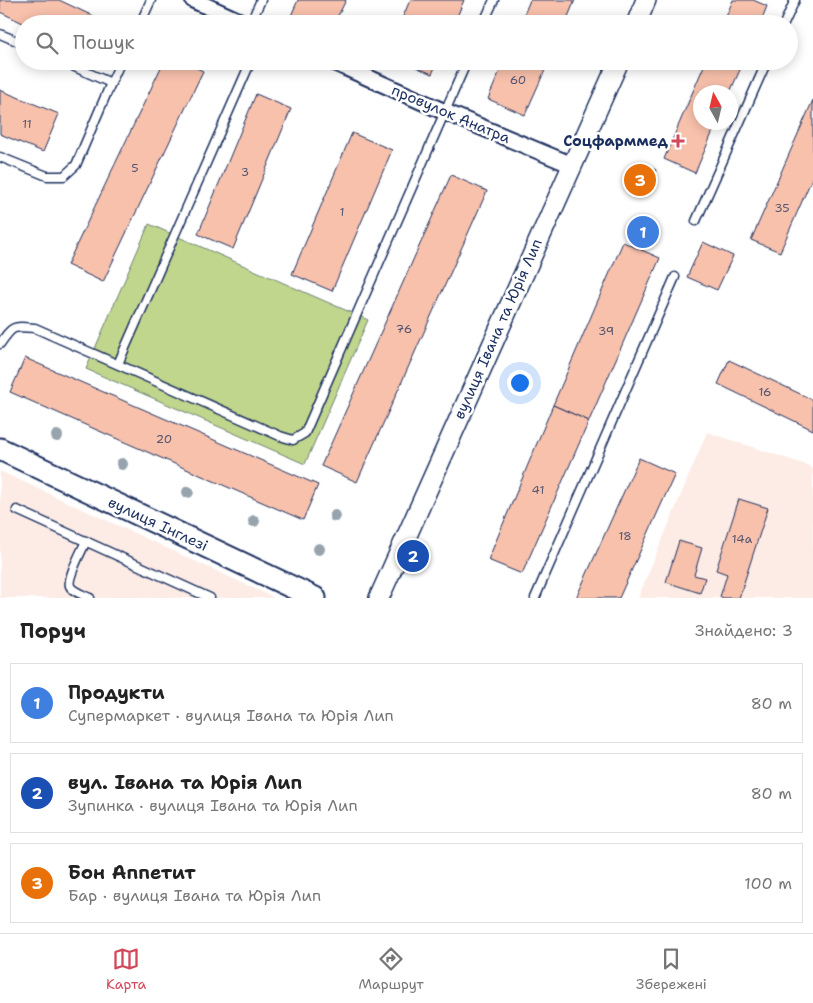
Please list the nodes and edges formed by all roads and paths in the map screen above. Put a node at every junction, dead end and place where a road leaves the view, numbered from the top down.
1 (151, 0) edge
2 (193, 0) edge
3 (261, 0) edge
4 (494, 0) edge
5 (646, 0) edge
6 (795, 0) edge
7 (144, 15) edge
8 (227, 15) edge
9 (253, 15) edge
10 (487, 15) edge
11 (640, 15) edge
12 (788, 15) edge
13 (0, 34) edge
14 (15, 40) edge
15 (81, 70) edge
16 (118, 70) edge
17 (247, 70) edge
18 (351, 70) edge
19 (463, 70) edge
20 (615, 70) edge
21 (763, 70) edge
22 (111, 83) junction
23 (445, 112) junction
24 (0, 157) edge
25 (572, 165) junction
26 (696, 222) dead end
27 (674, 277) dead end
28 (0, 344) edge
29 (118, 364) junction
30 (0, 449) edge
31 (17, 510) dead end
32 (86, 541) junction
33 (90, 598) edge
34 (210, 598) edge
35 (315, 598) edge
36 (379, 598) edge
37 (536, 598) edge

1 - 7 lane
2 - 8 street
3 - 9 lane
4 - 10 lane
5 - 11 street
6 - 12 lane
13 - 14 lane
15 - 22 lane
16 - 22 lane
17 - 29 lane
18 - 23 street, провулок Анатра
19 - 23 lane
20 - 25 street, вулиця Івана та Юрія Лип
21 - 26 lane
22 - 24 lane
23 - 25 street, провулок Анатра
23 - 29 lane
25 - 36 street, вулиця Івана та Юрія Лип
27 - 37 lane
28 - 29 lane
30 - 35 main road, вулиця Інглезі
31 - 32 lane
32 - 33 lane
32 - 34 lane

